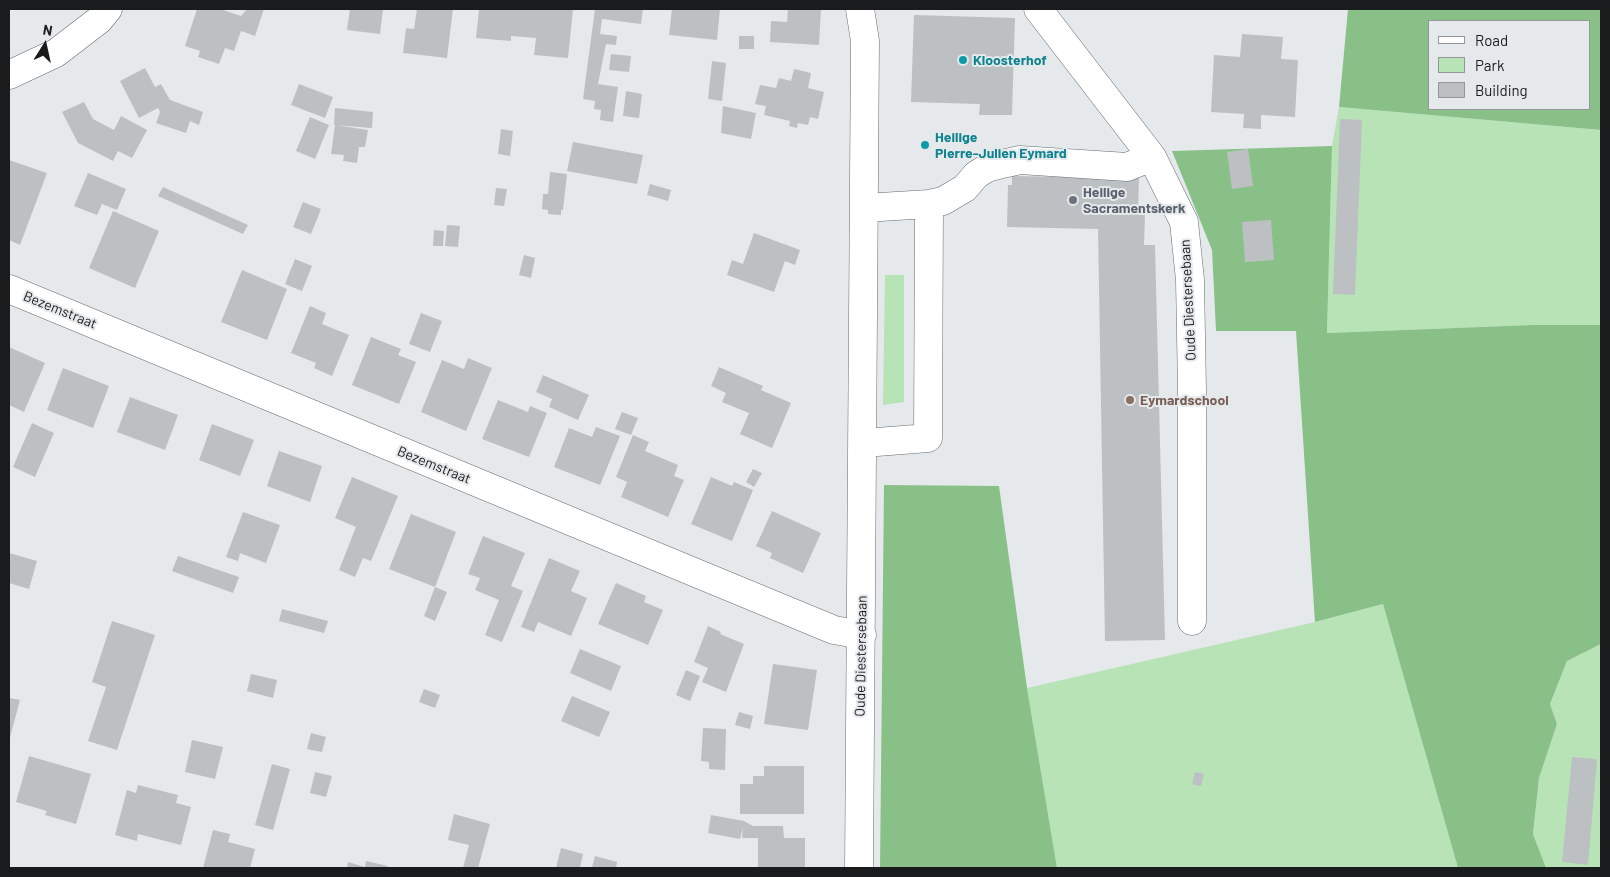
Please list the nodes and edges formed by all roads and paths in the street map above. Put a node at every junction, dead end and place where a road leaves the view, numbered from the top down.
1 (108, 9) edge
2 (860, 9) edge
3 (1038, 9) edge
4 (9, 75) edge
5 (1152, 157) junction
6 (929, 204) junction
7 (864, 208) junction
8 (9, 289) edge
9 (864, 443) junction
10 (1192, 621) dead end
11 (862, 635) junction
12 (859, 868) edge

1 - 4 street
2 - 7 street, Oude Diestersebaan
3 - 5 street, Oude Diestersebaan
5 - 6 street
5 - 10 street, Oude Diestersebaan
6 - 7 street
6 - 9 street
7 - 9 street, Oude Diestersebaan
8 - 11 street, Bezemstraat
9 - 11 street, Oude Diestersebaan
11 - 12 street, Oude Diestersebaan

